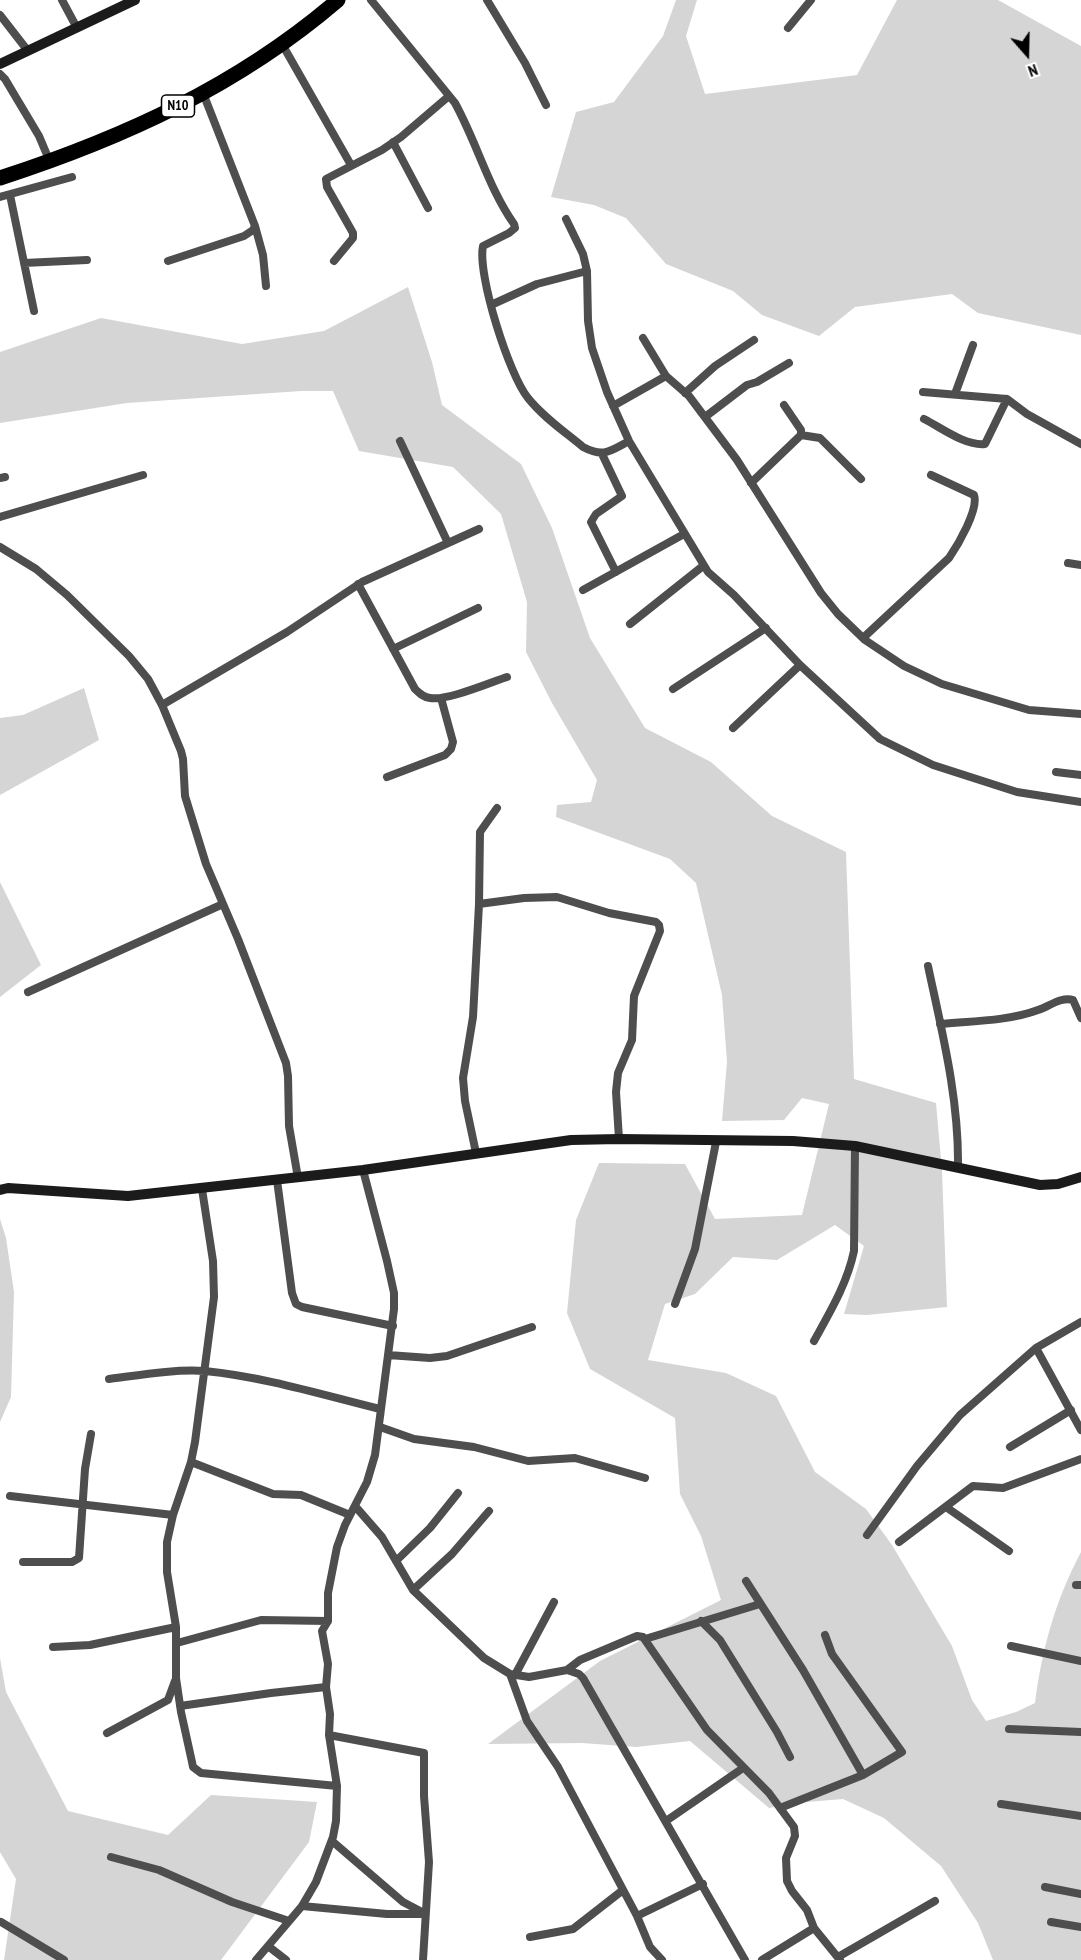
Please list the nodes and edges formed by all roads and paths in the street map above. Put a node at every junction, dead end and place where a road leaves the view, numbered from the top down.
1 (62, 0) edge
2 (135, 0) edge
3 (338, 0) edge
4 (371, 0) edge
5 (487, 0) edge
6 (811, 0) edge
7 (0, 15) edge
8 (77, 28) junction
9 (788, 28) dead end
10 (282, 44) junction
11 (28, 51) junction
12 (0, 64) edge
13 (0, 74) edge
14 (203, 93) junction
15 (449, 96) junction
16 (546, 105) dead end
17 (393, 142) junction
18 (50, 162) junction
19 (351, 165) junction
20 (72, 177) dead end
21 (0, 178) edge
22 (10, 195) junction
23 (0, 197) edge
24 (428, 208) dead end
25 (566, 219) dead end
26 (255, 226) junction
27 (87, 260) dead end
28 (168, 261) dead end
29 (334, 261) dead end
30 (24, 263) junction
31 (587, 271) junction
32 (266, 286) dead end
33 (491, 305) junction
34 (34, 311) dead end
35 (643, 339) dead end
36 (754, 340) dead end
37 (973, 345) dead end
38 (789, 363) dead end
39 (666, 376) junction
40 (923, 392) dead end
41 (685, 393) junction
42 (955, 394) junction
43 (1007, 399) junction
44 (784, 405) dead end
45 (613, 406) junction
46 (705, 417) junction
47 (924, 419) dead end
48 (801, 435) junction
49 (400, 441) dead end
50 (629, 441) junction
51 (1081, 444) edge
52 (602, 454) junction
53 (143, 475) dead end
54 (931, 475) dead end
55 (861, 479) dead end
56 (751, 483) junction
57 (0, 517) edge
58 (479, 529) dead end
59 (684, 534) junction
60 (448, 543) junction
61 (0, 547) edge
62 (1068, 563) dead end
63 (1081, 565) edge
64 (703, 566) junction
65 (616, 572) junction
66 (358, 584) junction
67 (583, 590) dead end
68 (478, 608) dead end
69 (630, 624) dead end
70 (766, 628) junction
71 (862, 638) junction
72 (393, 649) junction
73 (800, 665) junction
74 (507, 677) dead end
75 (673, 689) dead end
76 (441, 698) junction
77 (162, 705) junction
78 (1081, 714) edge
79 (733, 728) dead end
80 (1056, 772) dead end
81 (1081, 775) edge
82 (387, 777) dead end
83 (1081, 802) edge
84 (497, 808) dead end
85 (223, 904) junction
86 (479, 904) junction
87 (928, 966) dead end
88 (28, 993) dead end
89 (1081, 1018) edge
90 (940, 1024) junction
91 (619, 1139) junction
92 (716, 1142) junction
93 (855, 1146) junction
94 (476, 1153) junction
95 (958, 1167) junction
96 (363, 1170) junction
97 (1081, 1177) edge
98 (298, 1178) junction
99 (277, 1180) junction
100 (202, 1189) junction
101 (0, 1190) edge
102 (675, 1304) dead end
103 (1081, 1322) edge
104 (393, 1326) junction
105 (532, 1327) dead end
106 (814, 1341) dead end
107 (1036, 1348) junction
108 (388, 1355) junction
109 (204, 1371) junction
110 (110, 1378) dead end
111 (380, 1409) junction
112 (1071, 1410) junction
113 (380, 1427) junction
114 (1081, 1430) edge
115 (91, 1434) dead end
116 (1011, 1446) dead end
117 (1081, 1459) edge
118 (191, 1462) junction
119 (645, 1478) dead end
120 (458, 1493) dead end
121 (10, 1496) dead end
122 (83, 1506) junction
123 (355, 1506) junction
124 (945, 1507) junction
125 (489, 1511) dead end
126 (173, 1515) junction
127 (350, 1515) junction
128 (867, 1536) dead end
129 (899, 1542) dead end
130 (1009, 1551) dead end
131 (396, 1561) junction
132 (23, 1562) dead end
133 (746, 1581) dead end
134 (413, 1590) junction
135 (554, 1602) dead end
136 (760, 1604) junction
137 (328, 1621) junction
138 (701, 1621) junction
139 (176, 1628) junction
140 (825, 1635) dead end
141 (645, 1639) junction
142 (177, 1643) junction
143 (1011, 1646) dead end
144 (53, 1647) dead end
145 (1081, 1661) edge
146 (567, 1670) junction
147 (513, 1674) junction
148 (176, 1678) junction
149 (326, 1688) junction
150 (180, 1706) junction
151 (1009, 1729) dead end
152 (1081, 1732) edge
153 (107, 1733) dead end
154 (329, 1735) junction
155 (790, 1757) dead end
156 (743, 1768) junction
157 (863, 1775) junction
158 (337, 1786) junction
159 (1001, 1804) dead end
160 (780, 1808) junction
161 (1081, 1816) edge
162 (666, 1821) junction
163 (332, 1841) junction
164 (111, 1857) dead end
165 (703, 1884) junction
166 (1044, 1887) dead end
167 (623, 1890) junction
168 (1081, 1894) edge
169 (934, 1901) dead end
170 (302, 1906) junction
171 (425, 1914) junction
172 (637, 1916) junction
173 (289, 1921) junction
174 (0, 1922) edge
175 (1051, 1922) dead end
176 (1081, 1927) edge
177 (814, 1928) junction
178 (530, 1937) dead end
179 (268, 1946) junction
180 (839, 1959) edge
181 (64, 1960) edge
182 (256, 1960) edge
183 (286, 1960) edge
184 (423, 1960) edge
185 (662, 1960) edge
186 (745, 1960) edge
187 (762, 1960) edge

1 - 8 street
2 - 8 street
3 - 10 highway, N10
4 - 15 street
5 - 16 street
6 - 9 street
7 - 11 street
8 - 11 street
10 - 14 highway, N10
10 - 19 street
11 - 12 street
13 - 18 street
14 - 18 highway, N10
14 - 26 street
15 - 17 street
15 - 33 street
17 - 19 street
17 - 24 street
18 - 21 highway, N10
19 - 29 street
20 - 22 street
22 - 23 street
22 - 30 street
25 - 31 street
26 - 28 street
26 - 32 street
27 - 30 street
30 - 34 street
31 - 33 street
31 - 45 street
33 - 52 street
35 - 39 street
36 - 41 street
37 - 42 street
38 - 46 street
39 - 41 street
39 - 45 street
40 - 42 street
41 - 46 street
42 - 43 street
43 - 47 street
43 - 51 street
44 - 48 street
45 - 50 street
46 - 56 street
48 - 55 street
48 - 56 street
49 - 60 street
50 - 52 street
50 - 59 street
52 - 65 street
53 - 57 street
54 - 71 street
56 - 71 street
58 - 60 street
59 - 64 street
59 - 65 street
60 - 66 street
61 - 77 street
62 - 63 street
64 - 69 street
64 - 70 street
65 - 67 street
66 - 72 street
66 - 77 street
68 - 72 street
70 - 73 street
70 - 75 street
71 - 78 street
72 - 76 street
73 - 79 street
73 - 83 street
74 - 76 street
76 - 82 street
77 - 85 street
80 - 81 street
84 - 86 street
85 - 88 street
85 - 98 street
86 - 91 street
86 - 94 street
87 - 90 street
89 - 90 street
90 - 95 street
91 - 92 street
91 - 94 street
92 - 93 street
92 - 102 street
93 - 95 street
93 - 106 street
94 - 96 street
95 - 97 street
96 - 98 street
96 - 104 street
98 - 99 street
99 - 100 street
99 - 104 street
100 - 101 street
100 - 109 street
103 - 107 street
104 - 108 street
105 - 108 street
107 - 112 street
107 - 128 street
108 - 111 street
109 - 110 street
109 - 111 street
109 - 118 street
111 - 113 street
112 - 114 street
112 - 116 street
113 - 119 street
113 - 123 street
115 - 122 street
117 - 124 street
118 - 126 street
118 - 127 street
120 - 131 street
121 - 122 street
122 - 126 street
122 - 132 street
123 - 127 street
123 - 131 street
124 - 129 street
124 - 130 street
125 - 134 street
126 - 139 street
127 - 137 street
131 - 134 street
133 - 136 street
134 - 147 street
135 - 147 street
136 - 138 street
136 - 157 street
137 - 142 street
137 - 149 street
138 - 141 street
138 - 155 street
139 - 142 street
139 - 144 street
140 - 157 street
141 - 146 street
141 - 156 street
142 - 148 street
143 - 145 street
146 - 147 street
146 - 162 street
147 - 167 street
148 - 150 street
148 - 153 street
149 - 150 street
149 - 154 street
150 - 158 street
151 - 152 street
154 - 158 street
154 - 171 street
156 - 160 street
156 - 162 street
157 - 160 street
158 - 163 street
159 - 161 street
160 - 177 street
162 - 165 street
163 - 170 street
163 - 171 street
164 - 173 street
165 - 172 street
165 - 186 street
166 - 168 street
167 - 172 street
167 - 178 street
169 - 180 street
170 - 171 street
170 - 173 street
171 - 184 street
172 - 185 street
173 - 179 street
174 - 181 street
175 - 176 street
177 - 180 street
177 - 187 street
179 - 182 street
179 - 183 street

